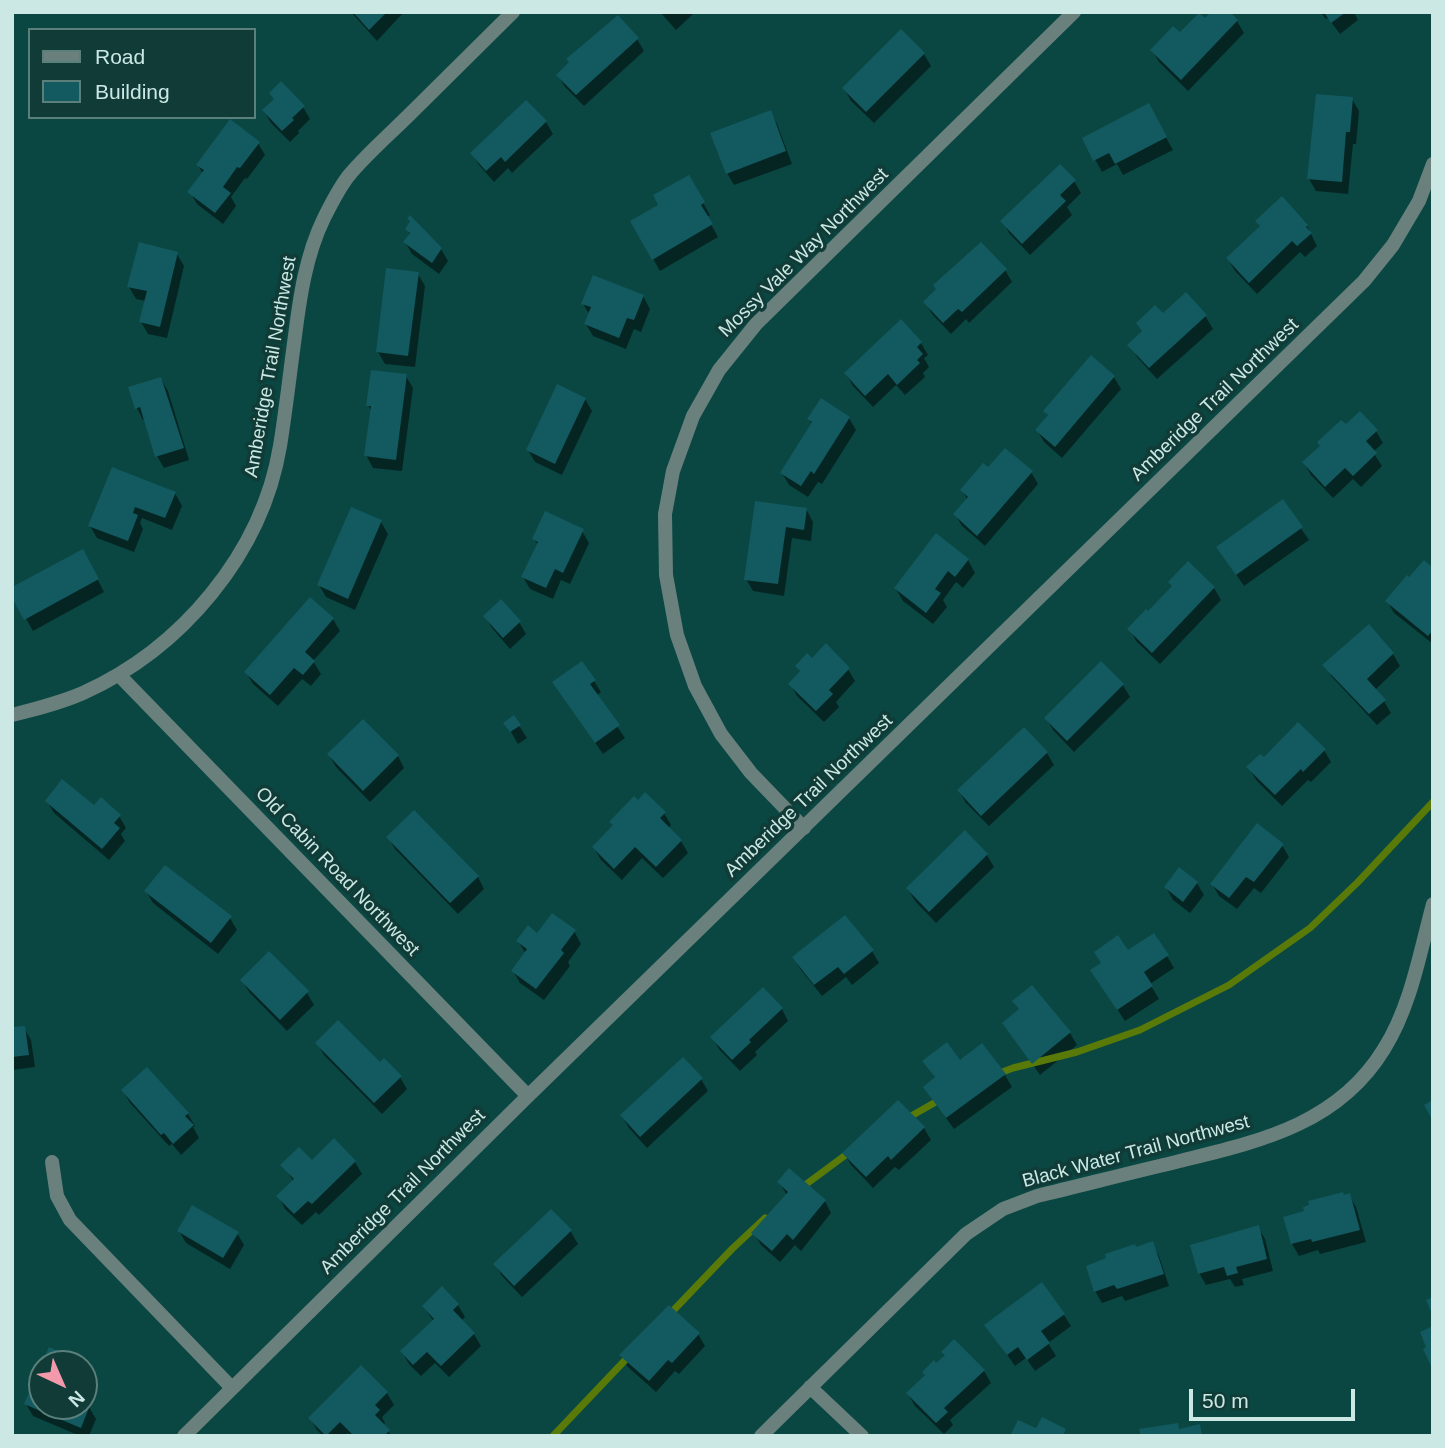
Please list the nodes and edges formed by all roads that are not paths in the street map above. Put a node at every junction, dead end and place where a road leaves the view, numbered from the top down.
1 (513, 12) edge
2 (1074, 12) edge
3 (1433, 164) edge
4 (119, 675) junction
5 (12, 715) edge
6 (804, 828) junction
7 (1433, 904) edge
8 (528, 1096) junction
9 (52, 1162) dead end
10 (810, 1387) junction
11 (232, 1388) junction
12 (184, 1436) edge
13 (761, 1436) edge
14 (862, 1436) edge

1 - 4 street, Amberidge Trail Northwest
2 - 6 street, Mossy Vale Way Northwest
3 - 6 street, Amberidge Trail Northwest
4 - 5 street, Amberidge Trail Northwest
4 - 8 street, Old Cabin Road Northwest
6 - 8 street, Amberidge Trail Northwest
7 - 10 street, Black Water Trail Northwest
8 - 11 street, Amberidge Trail Northwest
9 - 11 street
10 - 13 street, Black Water Trail Northwest
10 - 14 street
11 - 12 street, Amberidge Trail Northwest

